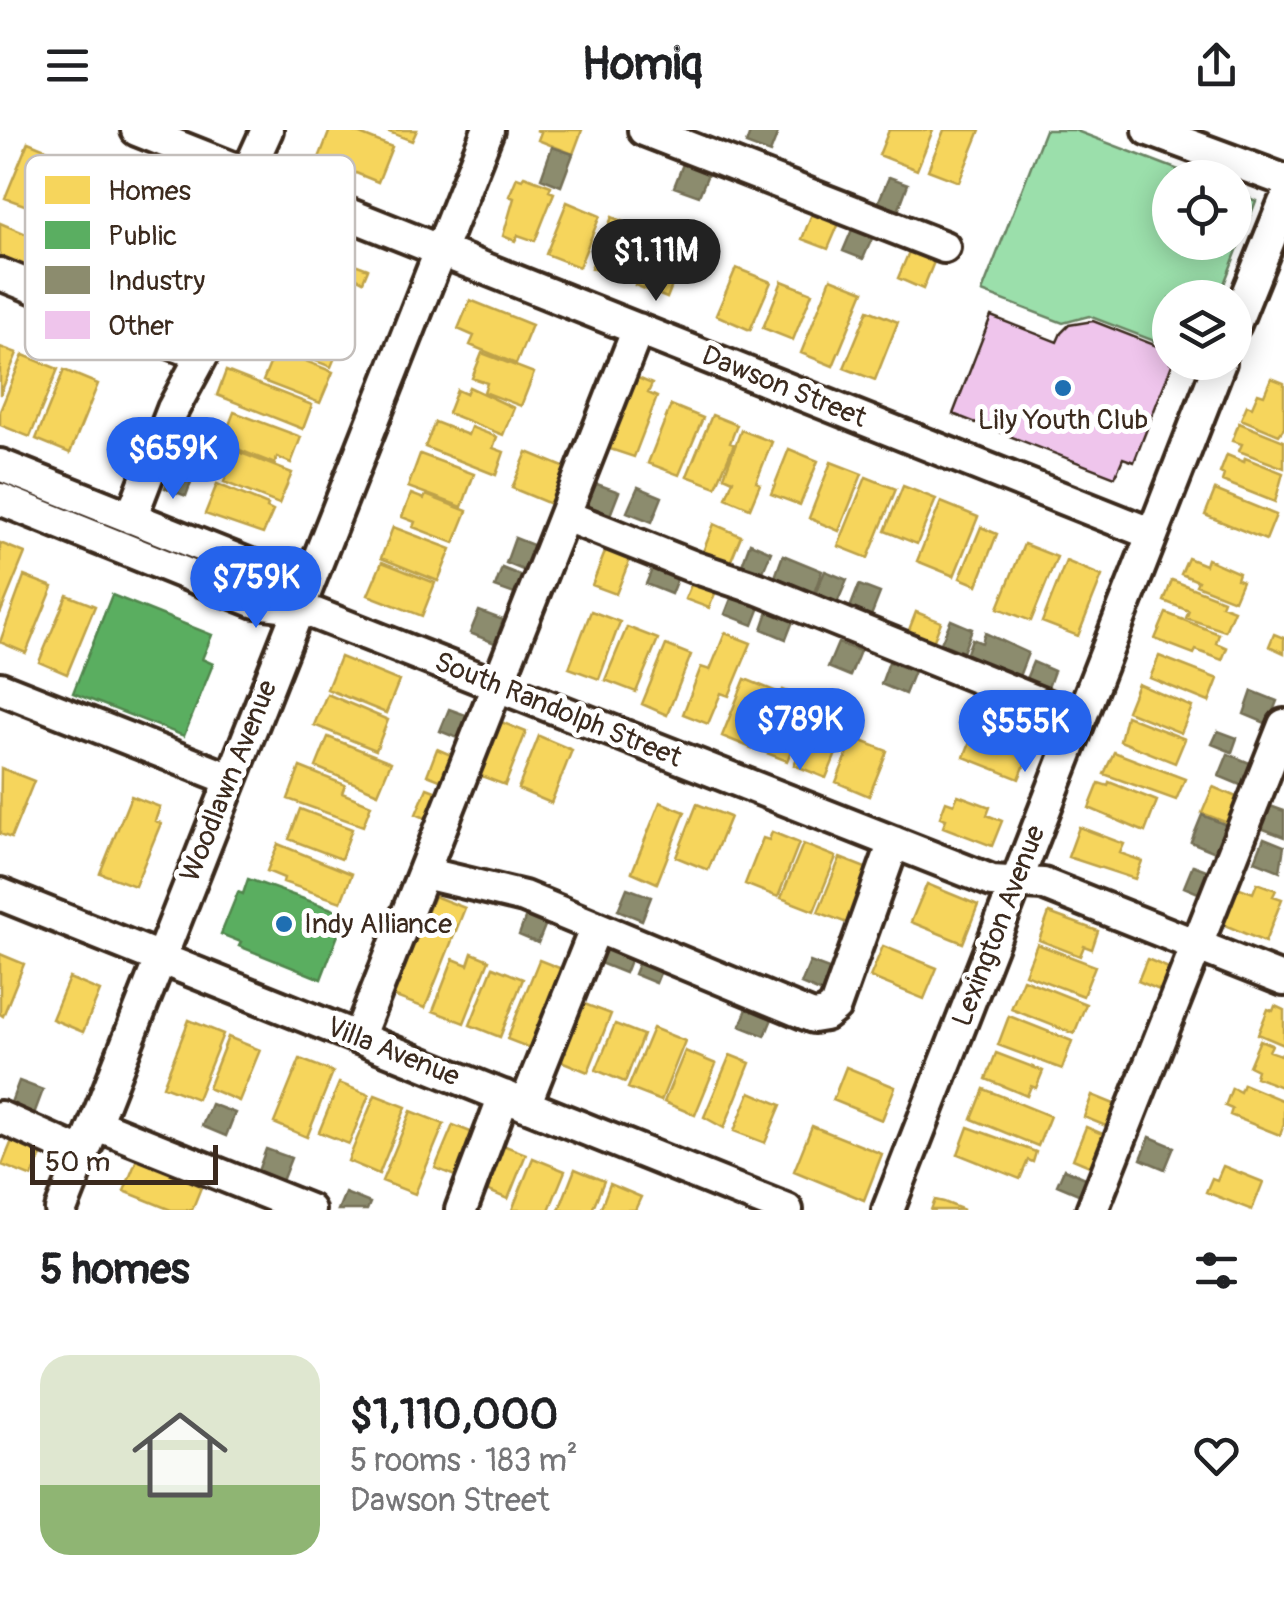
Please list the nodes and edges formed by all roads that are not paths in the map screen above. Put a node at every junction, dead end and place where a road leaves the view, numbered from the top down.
1 (137, 130) edge
2 (267, 130) edge
3 (488, 130) edge
4 (644, 130) edge
5 (1149, 130) edge
6 (200, 155) edge
7 (262, 155) edge
8 (1284, 180) edge
9 (1284, 203) edge
10 (355, 217) edge
11 (944, 247) dead end
12 (440, 251) junction
13 (0, 274) edge
14 (1252, 282) edge
15 (25, 284) edge
16 (638, 329) junction
17 (199, 360) edge
18 (1213, 380) edge
19 (0, 466) edge
20 (0, 499) edge
21 (566, 516) junction
22 (131, 518) junction
23 (1152, 534) junction
24 (298, 607) junction
25 (498, 686) junction
26 (0, 688) edge
27 (1080, 719) junction
28 (1284, 725) edge
29 (230, 780) junction
30 (894, 842) junction
31 (424, 873) junction
32 (1015, 882) junction
33 (0, 894) edge
34 (596, 927) junction
35 (1197, 945) junction
36 (159, 958) junction
37 (1284, 980) edge
38 (358, 1038) junction
39 (514, 1100) junction
40 (0, 1117) edge
41 (95, 1124) junction
42 (83, 1154) junction
43 (61, 1210) edge
44 (309, 1210) edge
45 (460, 1210) edge
46 (787, 1210) edge
47 (888, 1210) edge
48 (1092, 1210) edge

1 - 6 street, Dawson Street
2 - 7 street
3 - 12 street, Woodlawn Avenue
4 - 11 street
5 - 8 street
9 - 14 street
10 - 12 street, Dawson Street
12 - 16 street, Dawson Street
12 - 24 street, Woodlawn Avenue
13 - 15 street
16 - 21 street
16 - 23 street, Dawson Street
17 - 22 street
18 - 23 street, Lexington Avenue
19 - 22 street
20 - 24 street, South Randolph Street
21 - 25 street
21 - 27 street
22 - 24 street
23 - 27 street, Lexington Avenue
24 - 25 street, South Randolph Street
24 - 29 street, Woodlawn Avenue
25 - 30 street, South Randolph Street
25 - 31 street
26 - 29 street
27 - 32 street, Lexington Avenue
28 - 35 street
29 - 36 street, Woodlawn Avenue
30 - 32 street, South Randolph Street
30 - 34 street
31 - 34 street
31 - 38 street
32 - 35 street, South Randolph Street
32 - 47 street, Lexington Avenue
33 - 36 street, Villa Avenue
34 - 39 street
35 - 37 street, South Randolph Street
35 - 48 street
36 - 38 street, Villa Avenue
36 - 41 street, Woodlawn Avenue
38 - 39 street, Villa Avenue
39 - 45 street
39 - 46 street, Villa Avenue
40 - 42 street
41 - 42 street, Woodlawn Avenue
41 - 44 street
42 - 43 street, Woodlawn Avenue

